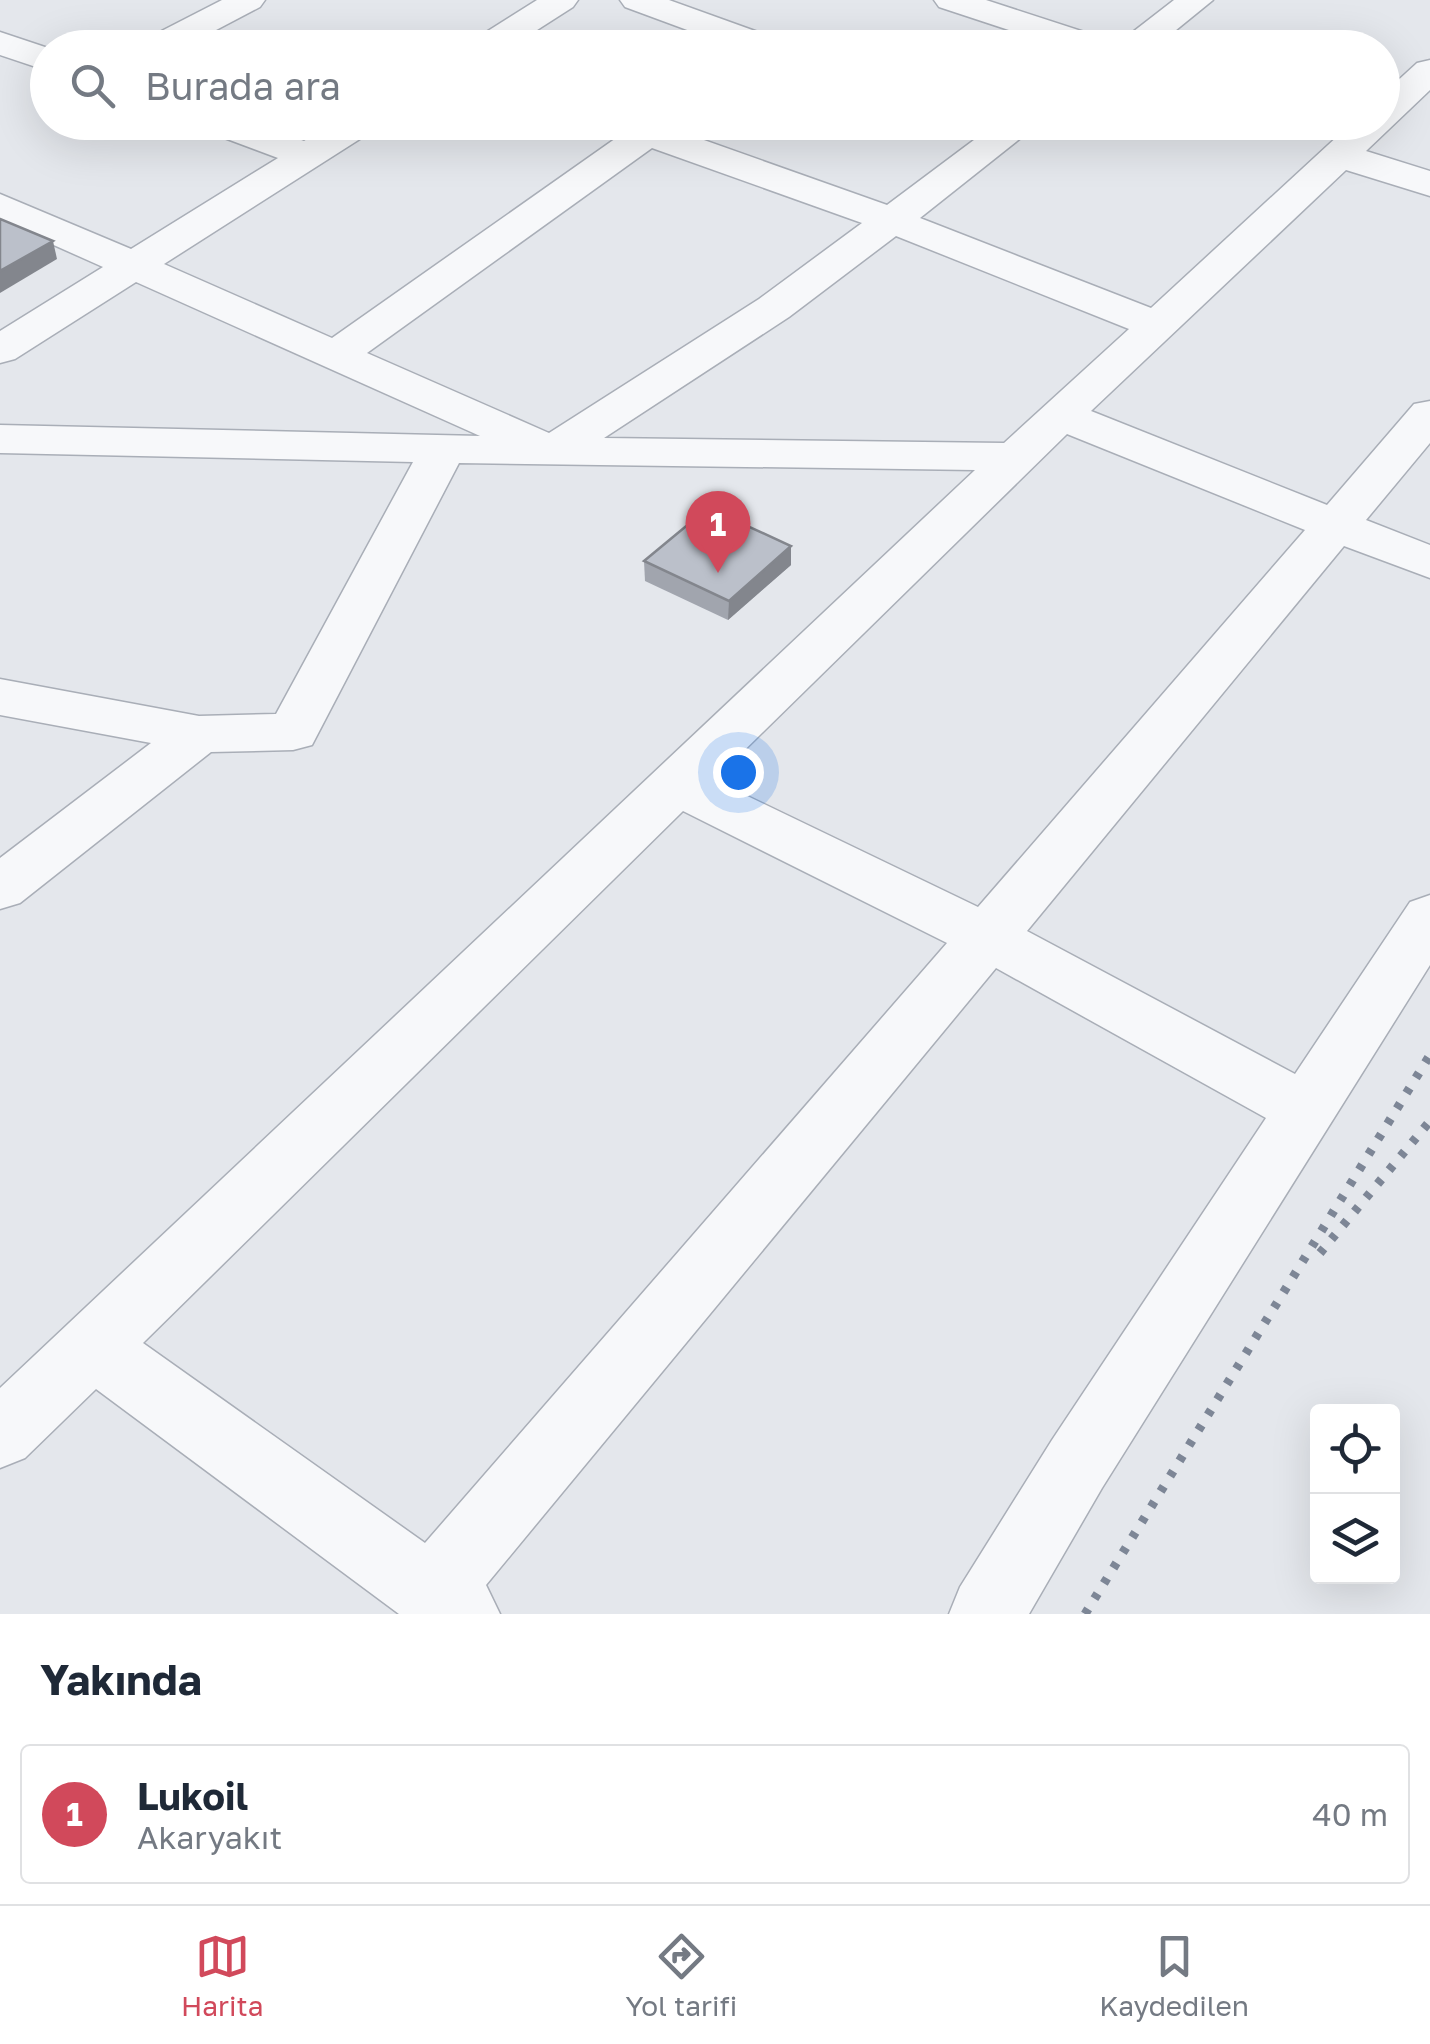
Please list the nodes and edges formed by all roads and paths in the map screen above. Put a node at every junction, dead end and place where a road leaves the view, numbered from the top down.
1 (248, 0) edge
2 (638, 0) edge
3 (951, 0) edge
4 (1196, 0) edge
5 (552, 1) edge
6 (189, 30) edge
7 (510, 30) edge
8 (721, 30) edge
9 (1044, 30) edge
10 (1155, 30) edge
11 (0, 42) edge
12 (30, 53) edge
13 (1430, 71) edge
14 (1400, 96) edge
15 (265, 140) edge
16 (331, 140) edge
17 (616, 140) edge
18 (666, 140) edge
19 (987, 140) edge
20 (1350, 140) edge
21 (1375, 140) edge
22 (306, 155) junction
23 (1430, 184) edge
24 (0, 206) edge
25 (888, 219) junction
26 (132, 267) junction
27 (1157, 325) junction
28 (0, 350) edge
29 (337, 354) junction
30 (1430, 414) edge
31 (1061, 415) junction
32 (0, 439) edge
33 (443, 449) junction
34 (552, 451) junction
35 (1016, 457) junction
36 (1336, 525) junction
37 (1430, 564) edge
38 (0, 698) edge
39 (199, 734) junction
40 (675, 784) junction
41 (0, 888) edge
42 (1430, 918) edge
43 (988, 937) junction
44 (1306, 1110) junction
45 (92, 1346) junction
46 (8, 1415) edge
47 (447, 1603) edge
48 (987, 1614) edge

1 - 6 street
2 - 8 street
3 - 9 street
4 - 10 street
5 - 7 street
11 - 12 street
13 - 14 street
15 - 22 street
16 - 22 street
17 - 29 street
18 - 25 street
19 - 25 street
20 - 27 street
21 - 23 street
22 - 26 street
24 - 26 street
25 - 27 street
25 - 34 street
26 - 28 street
26 - 29 street
27 - 31 street
29 - 34 street
30 - 36 street
31 - 35 street
31 - 36 street
32 - 33 street
33 - 34 street
33 - 39 street
34 - 35 street
35 - 40 street
36 - 37 street
36 - 43 street
38 - 39 street
39 - 41 street
40 - 43 street
40 - 45 street
42 - 44 street
43 - 44 street
43 - 47 street
44 - 48 street
45 - 46 street
45 - 47 street

